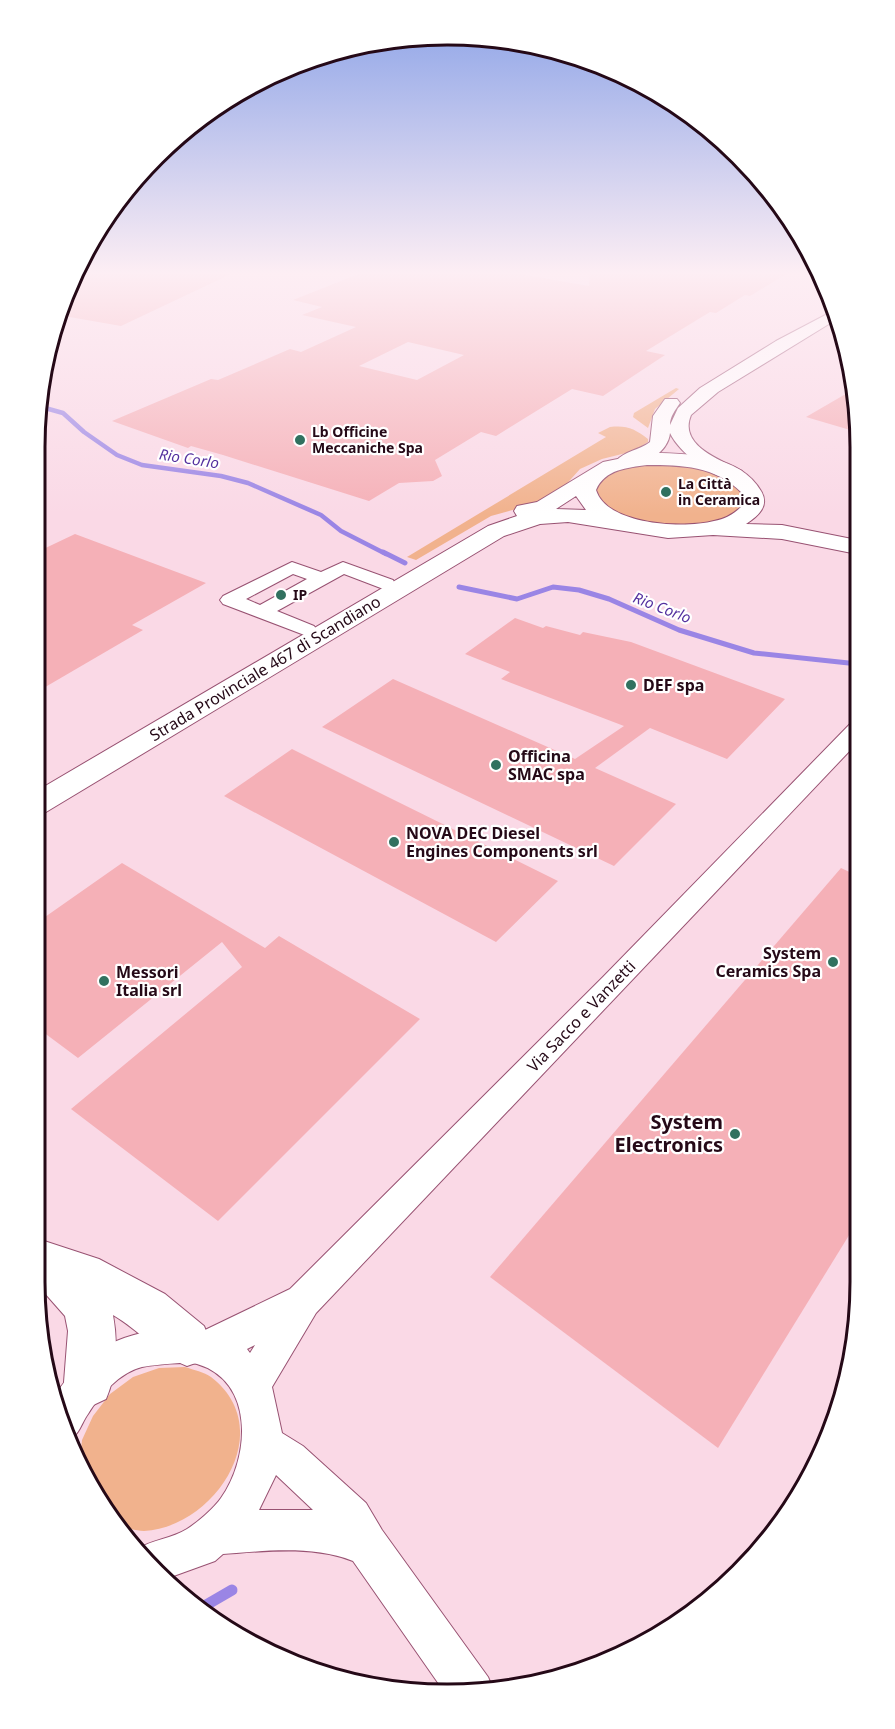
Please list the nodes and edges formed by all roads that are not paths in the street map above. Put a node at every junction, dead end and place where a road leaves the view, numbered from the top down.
1 (743, 354) edge
2 (766, 354) edge
3 (626, 461) junction
4 (735, 475) junction
5 (588, 479) junction
6 (753, 493) junction
7 (637, 526) junction
8 (490, 527) junction
9 (704, 530) junction
10 (850, 535) edge
11 (850, 546) edge
12 (343, 567) junction
13 (301, 571) junction
14 (321, 578) junction
15 (387, 584) junction
16 (261, 612) junction
17 (307, 630) junction
18 (850, 737) edge
19 (45, 785) edge
20 (45, 799) edge
21 (45, 1263) edge
22 (45, 1266) edge
23 (303, 1301) junction
24 (197, 1345) junction
25 (88, 1382) junction
26 (252, 1385) junction
27 (66, 1412) edge
28 (264, 1444) junction
29 (217, 1533) junction
30 (367, 1545) junction
31 (159, 1561) edge
32 (465, 1683) edge

1 - 3 main road
2 - 4 main road
3 - 4 highway
3 - 5 highway
4 - 6 highway
5 - 7 highway
5 - 8 highway
6 - 9 highway
6 - 10 highway
7 - 8 highway
7 - 9 highway
8 - 15 highway, Strada Provinciale 467 di Scandiano
8 - 20 highway, Strada Provinciale 467 di Scandiano
9 - 11 highway
12 - 13 street
12 - 14 street
12 - 15 street
13 - 14 street
13 - 16 street
14 - 16 street
15 - 17 highway, Strada Provinciale 467 di Scandiano
16 - 17 street
17 - 19 highway, Strada Provinciale 467 di Scandiano
18 - 23 street, Via Sacco e Vanzetti
21 - 24 highway
22 - 25 highway
23 - 24 street, Via Sacco e Vanzetti
23 - 26 street, Via Sacco e Vanzetti
24 - 25 street, Via Sacco e Vanzetti
24 - 26 street
25 - 27 street, Via Sacco e Vanzetti
26 - 28 street
28 - 29 street
28 - 30 street
29 - 30 street
29 - 31 street
30 - 32 street

